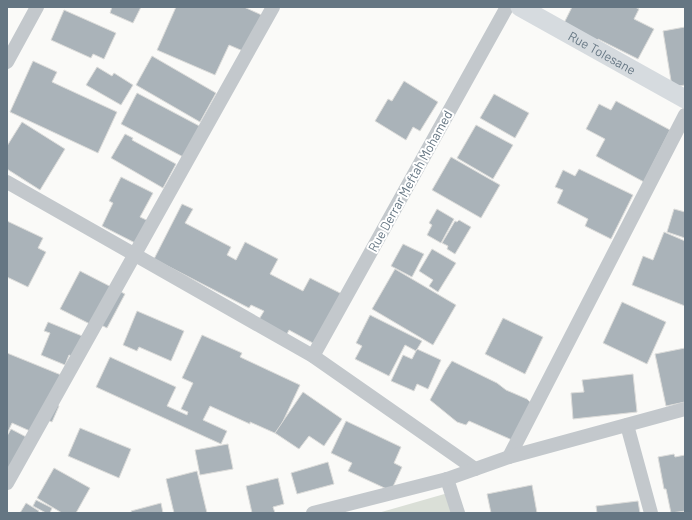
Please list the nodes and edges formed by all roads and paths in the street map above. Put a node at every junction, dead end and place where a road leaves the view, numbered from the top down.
1 (37, 7) edge
2 (274, 7) edge
3 (507, 7) edge
4 (520, 7) edge
5 (7, 62) edge
6 (685, 99) edge
7 (685, 115) edge
8 (7, 182) edge
9 (135, 255) junction
10 (313, 356) junction
11 (685, 409) edge
12 (627, 425) junction
13 (509, 457) junction
14 (475, 469) junction
15 (447, 479) junction
16 (7, 483) edge
17 (313, 513) edge
18 (458, 513) edge
19 (652, 513) edge

1 - 5 street
2 - 9 street
3 - 10 street, Rue Derrar Meftah Mohamed
4 - 6 street, Rue Tolesane
7 - 13 street
8 - 9 street
9 - 10 street
9 - 16 street
10 - 14 street
11 - 12 street
12 - 13 street
12 - 19 street
13 - 14 street
14 - 15 street
15 - 17 street
15 - 18 street

